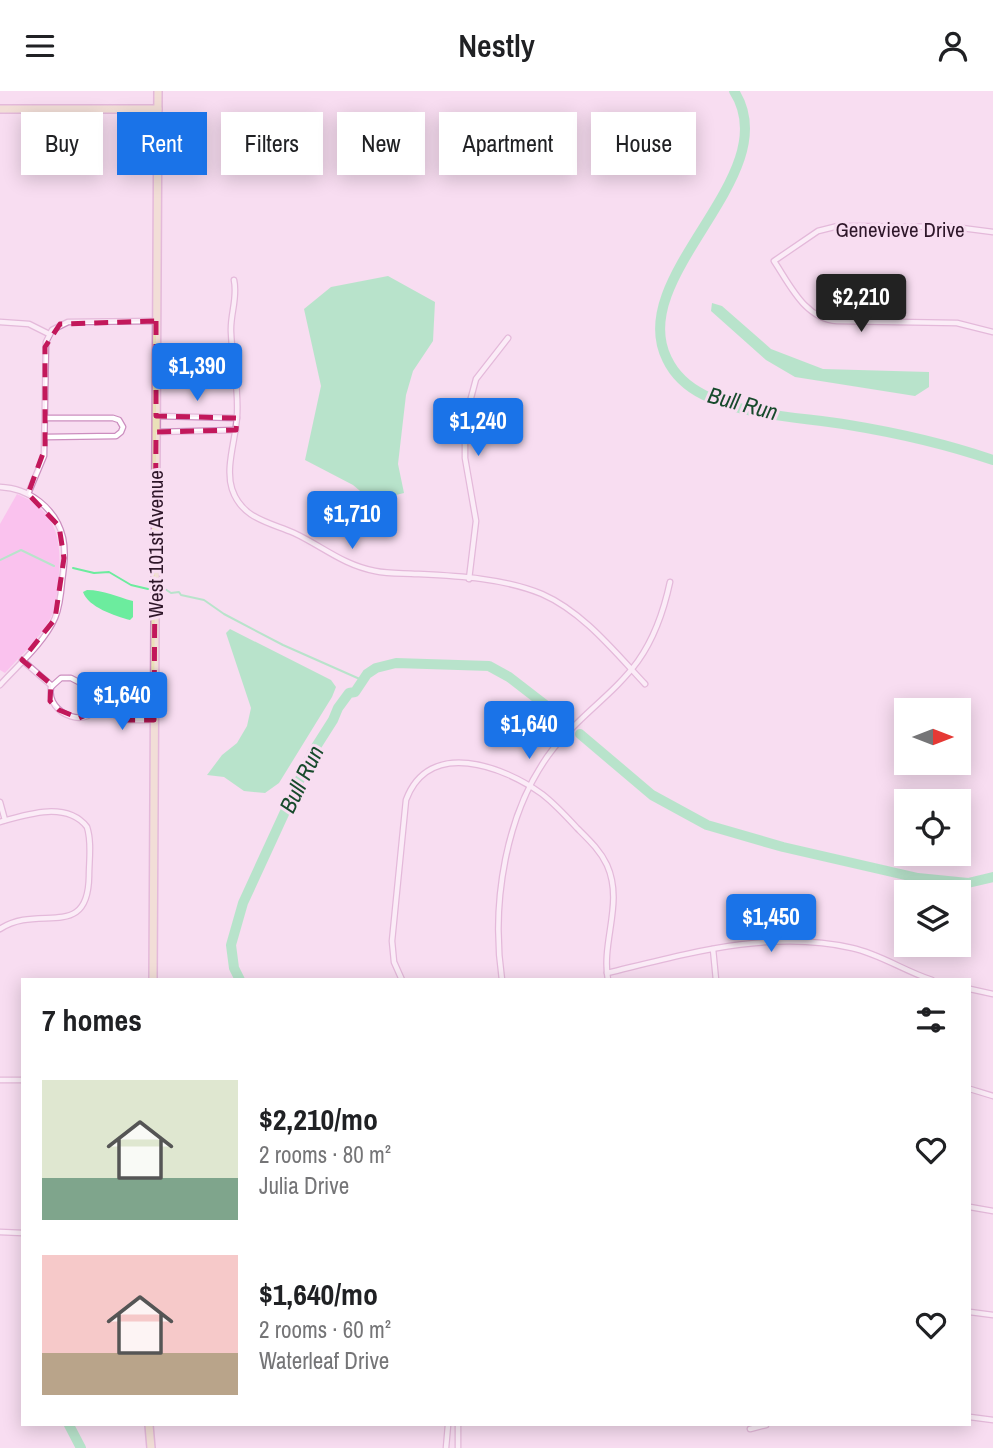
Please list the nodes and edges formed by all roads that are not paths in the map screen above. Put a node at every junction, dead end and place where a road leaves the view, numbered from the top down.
1 (158, 91) edge
2 (0, 109) edge
3 (158, 109) junction
4 (993, 233) edge
5 (234, 280) dead end
6 (156, 321) junction
7 (0, 322) edge
8 (993, 332) edge
9 (48, 334) junction
10 (508, 338) dead end
11 (156, 416) junction
12 (46, 418) junction
13 (237, 418) junction
14 (236, 430) junction
15 (156, 432) junction
16 (46, 437) junction
17 (0, 487) edge
18 (29, 494) junction
19 (469, 579) junction
20 (670, 582) dead end
21 (22, 660) junction
22 (631, 670) junction
23 (645, 684) dead end
24 (0, 685) edge
25 (52, 686) junction
26 (97, 708) junction
27 (154, 720) junction
28 (530, 786) junction
29 (0, 802) edge
30 (2, 821) edge
31 (0, 929) edge
32 (713, 949) junction
33 (607, 973) junction
34 (153, 978) edge
35 (401, 978) edge
36 (502, 978) edge
37 (608, 978) edge
38 (716, 978) edge
39 (928, 978) edge
40 (971, 989) edge
41 (993, 994) edge
42 (0, 1080) edge
43 (21, 1080) edge
44 (971, 1090) edge
45 (993, 1096) edge
46 (971, 1207) edge
47 (993, 1211) edge
48 (0, 1232) edge
49 (21, 1233) edge
50 (971, 1313) edge
51 (993, 1315) edge
52 (971, 1416) edge
53 (993, 1420) edge
54 (149, 1426) edge
55 (448, 1426) edge
56 (458, 1426) edge
57 (762, 1426) edge
58 (750, 1429) dead end
59 (150, 1448) edge
60 (446, 1448) edge
61 (458, 1448) edge

1 - 3 street, West 101st Avenue
2 - 3 street
3 - 6 street, West 101st Avenue
4 - 8 street, Genevieve Drive
5 - 13 street
6 - 9 street
6 - 11 street, West 101st Avenue
7 - 9 street
9 - 12 street
10 - 19 street
11 - 13 street
11 - 15 street, West 101st Avenue
12 - 16 street
12 - 16 street
13 - 14 street
14 - 15 street
14 - 19 street
15 - 27 street, West 101st Avenue
16 - 18 street
17 - 18 street
18 - 21 street
19 - 22 street
20 - 22 street
21 - 24 street
21 - 25 street
22 - 23 street
22 - 28 street
25 - 26 street
25 - 26 street
26 - 27 street
27 - 34 street, West 101st Avenue
28 - 33 street
28 - 35 street
28 - 36 street
29 - 30 street
30 - 31 street
32 - 33 street
32 - 38 street
32 - 39 street
33 - 37 street
40 - 41 street
42 - 43 street
44 - 45 street
46 - 47 street
48 - 49 street
50 - 51 street
52 - 53 street
54 - 59 street
55 - 60 street
56 - 61 street
57 - 58 street

